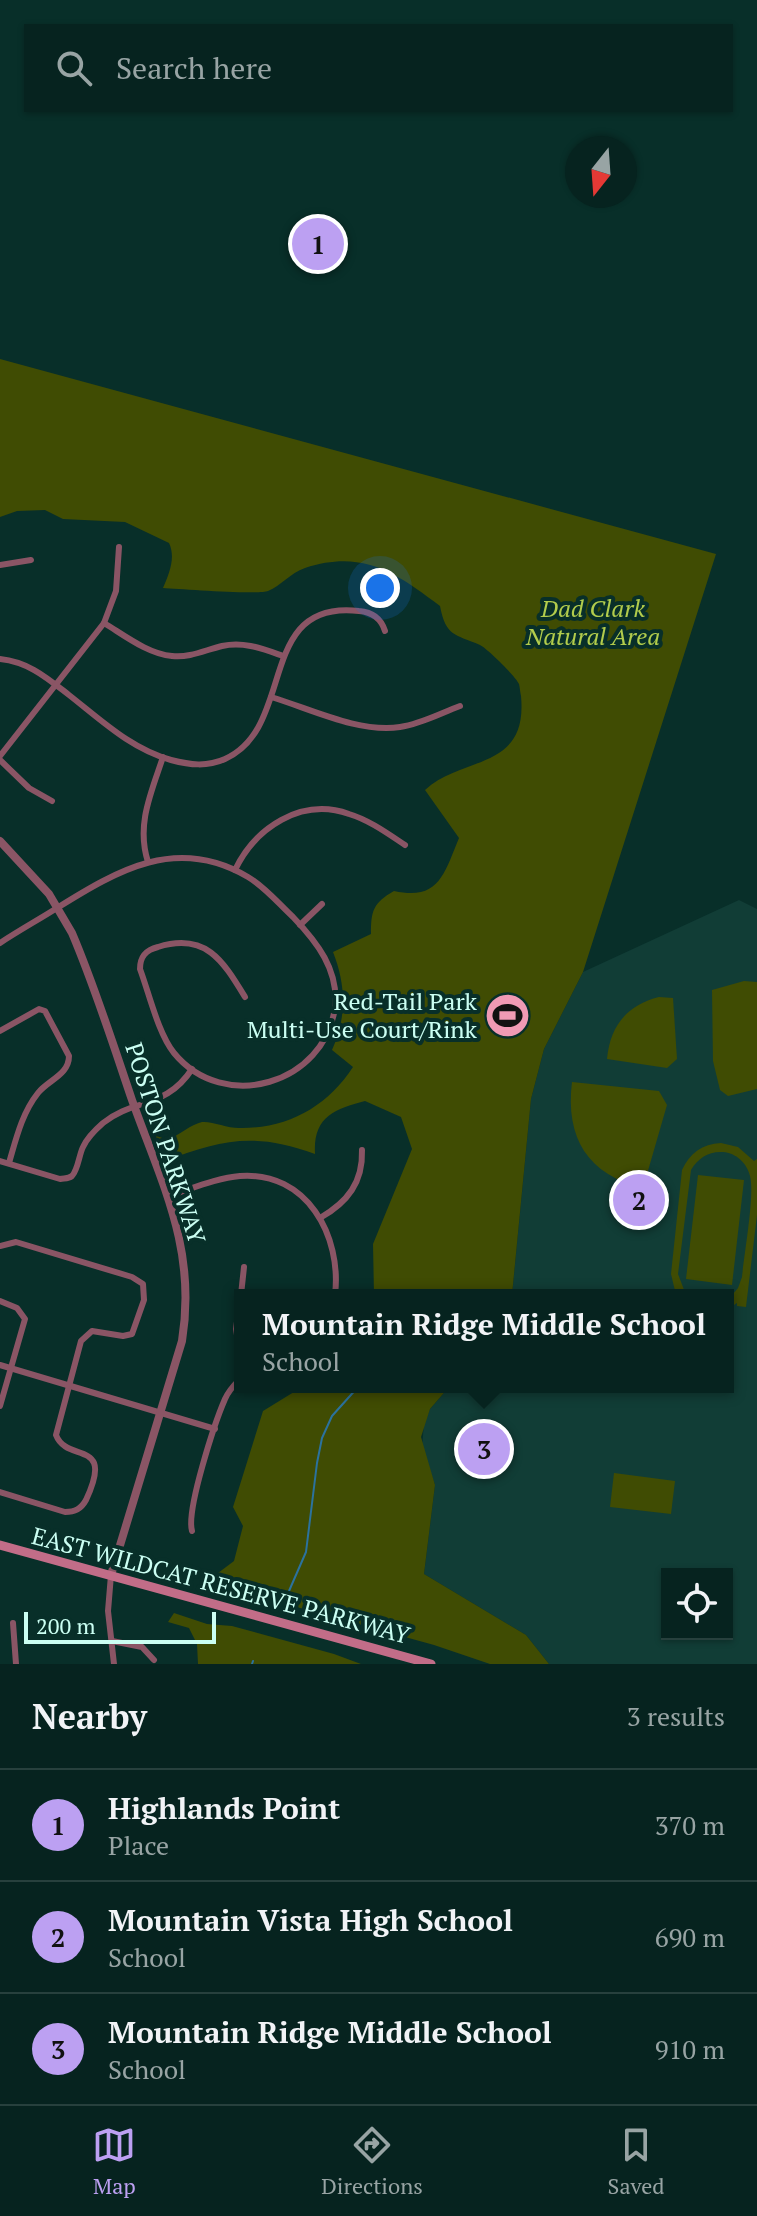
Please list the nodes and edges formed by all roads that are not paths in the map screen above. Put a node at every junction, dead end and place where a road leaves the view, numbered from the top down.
1 (119, 547) dead end
2 (31, 560) dead end
3 (0, 565) edge
4 (104, 623) junction
5 (385, 631) dead end
6 (283, 656) junction
7 (0, 659) edge
8 (57, 686) junction
9 (271, 697) junction
10 (460, 706) dead end
11 (163, 757) junction
12 (0, 758) edge
13 (52, 801) dead end
14 (0, 841) edge
15 (405, 845) dead end
16 (148, 862) junction
17 (235, 870) junction
18 (322, 904) dead end
19 (58, 907) junction
20 (300, 925) junction
21 (0, 943) edge
22 (245, 997) dead end
23 (0, 1031) edge
24 (192, 1069) junction
25 (135, 1107) junction
26 (362, 1150) dead end
27 (0, 1161) edge
28 (9, 1163) junction
29 (168, 1196) junction
30 (320, 1218) junction
31 (0, 1246) edge
32 (244, 1267) dead end
33 (241, 1289) edge
34 (335, 1289) edge
35 (0, 1301) edge
36 (0, 1365) edge
37 (11, 1368) junction
38 (69, 1386) junction
39 (234, 1386) edge
40 (0, 1406) edge
41 (161, 1412) junction
42 (215, 1429) junction
43 (0, 1492) edge
44 (192, 1531) dead end
45 (0, 1545) edge
46 (111, 1575) junction
47 (13, 1623) dead end
48 (112, 1641) junction
49 (154, 1660) dead end
50 (16, 1664) edge
51 (114, 1664) edge
52 (431, 1664) edge

1 - 4 street
2 - 3 street
4 - 6 street
4 - 8 street
5 - 6 street
6 - 9 street
7 - 8 street
8 - 11 street
8 - 12 street
9 - 10 street
9 - 11 street
11 - 16 street
12 - 13 street
14 - 19 street, POSTON PARKWAY
15 - 17 street
16 - 17 street
16 - 19 street
17 - 20 street
18 - 20 street
19 - 21 street
19 - 25 street, POSTON PARKWAY
20 - 24 street
22 - 24 street
23 - 28 street
24 - 25 street
25 - 28 street
25 - 29 street, POSTON PARKWAY
26 - 30 street
27 - 28 street
29 - 30 street
29 - 41 street, POSTON PARKWAY
30 - 34 street
31 - 38 street
32 - 33 street
35 - 37 street
36 - 37 street
37 - 38 street
37 - 40 street
38 - 41 street
38 - 43 street
39 - 42 street
41 - 42 street
41 - 46 street, POSTON PARKWAY
42 - 44 street
45 - 46 main road, EAST WILDCAT RESERVE PARKWAY
46 - 48 street
46 - 52 main road, EAST WILDCAT RESERVE PARKWAY
47 - 50 street
48 - 49 street
48 - 51 street

